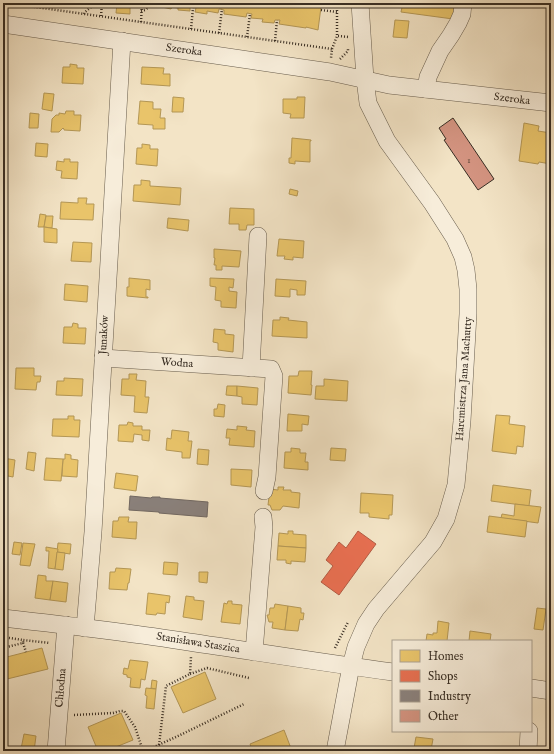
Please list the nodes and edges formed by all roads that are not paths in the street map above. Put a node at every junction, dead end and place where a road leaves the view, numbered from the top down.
1 (360, 3) edge
2 (463, 3) edge
3 (3, 24) edge
4 (122, 41) junction
5 (365, 79) junction
6 (426, 89) junction
7 (551, 103) edge
8 (258, 236) dead end
9 (103, 358) junction
10 (251, 368) junction
11 (264, 491) dead end
12 (263, 517) dead end
13 (3, 618) edge
14 (66, 625) junction
15 (85, 628) junction
16 (254, 652) junction
17 (351, 666) junction
18 (392, 672) edge
19 (532, 688) edge
20 (551, 690) edge
21 (529, 732) edge
22 (56, 751) edge
23 (335, 751) edge
24 (528, 751) edge

1 - 5 street, Harcmistrza Jana Machutty
2 - 6 street
3 - 4 street, Szeroka
4 - 5 street, Szeroka
4 - 9 street, Junaków
5 - 6 street, Szeroka
5 - 17 street, Harcmistrza Jana Machutty
6 - 7 street, Szeroka
8 - 10 street
9 - 10 street, Wodna
9 - 15 street, Junaków
10 - 11 street, Wodna
12 - 16 street
13 - 14 street, Stanisława Staszica
14 - 15 street, Stanisława Staszica
14 - 22 street, Chłodna
15 - 16 street, Stanisława Staszica
16 - 17 street, Stanisława Staszica
17 - 18 street, Stanisława Staszica
17 - 23 street, Harcmistrza Jana Machutty
19 - 20 street
21 - 24 street

